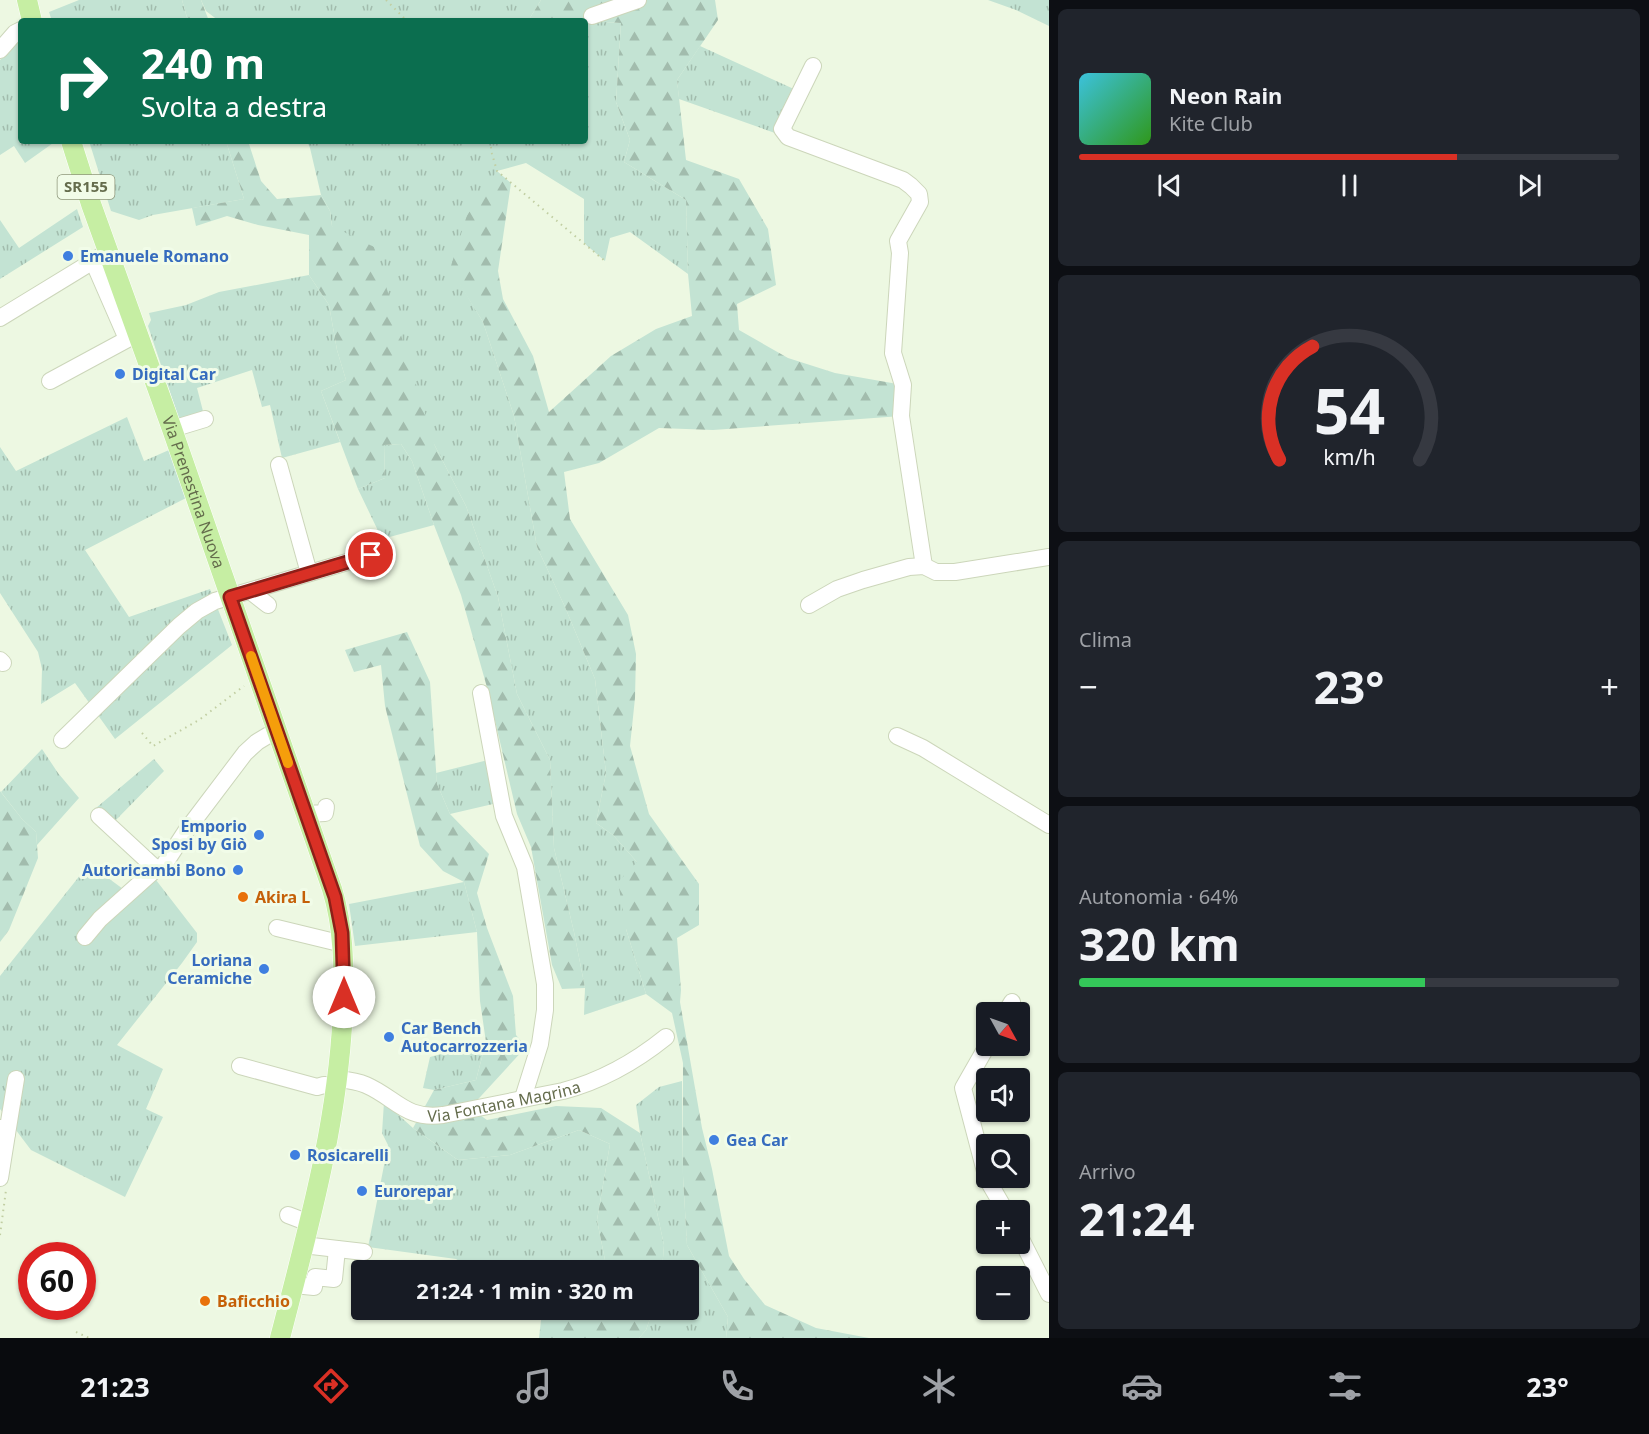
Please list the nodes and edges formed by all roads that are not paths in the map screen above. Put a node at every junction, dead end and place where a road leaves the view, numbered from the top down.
1 (27, 0) edge
2 (638, 0) edge
3 (592, 16) dead end
4 (31, 18) edge
5 (18, 32) edge
6 (0, 50) edge
7 (813, 66) dead end
8 (72, 144) edge
9 (100, 257) junction
10 (0, 318) edge
11 (132, 337) junction
12 (50, 381) dead end
13 (205, 419) dead end
14 (172, 429) junction
15 (279, 465) dead end
16 (371, 555) dead end
17 (1049, 557) edge
18 (924, 566) junction
19 (309, 573) junction
20 (250, 591) junction
21 (230, 597) junction
22 (268, 605) dead end
23 (809, 605) dead end
24 (481, 693) dead end
25 (277, 730) junction
26 (897, 736) dead end
27 (62, 740) dead end
28 (99, 816) dead end
29 (1049, 825) edge
30 (157, 868) junction
31 (277, 928) dead end
32 (85, 936) dead end
33 (343, 944) junction
34 (666, 1038) dead end
35 (981, 1056) edge
36 (240, 1066) dead end
37 (16, 1079) dead end
38 (337, 1083) junction
39 (523, 1098) junction
40 (4, 1131) edge
41 (0, 1177) edge
42 (999, 1200) edge
43 (288, 1215) dead end
44 (309, 1223) junction
45 (303, 1245) junction
46 (337, 1249) junction
47 (364, 1252) dead end
48 (1029, 1254) edge
49 (294, 1285) junction
50 (1049, 1294) edge
51 (280, 1338) edge

1 - 4 main road
2 - 3 street
5 - 6 street
7 - 18 street
8 - 9 main road, Via Prenestina Nuova / SR155
9 - 10 street
9 - 11 main road, Via Prenestina Nuova / SR155
11 - 12 street
11 - 14 main road, Via Prenestina Nuova / SR155
13 - 14 street
14 - 21 main road, Via Prenestina Nuova / SR155
15 - 19 street
16 - 19 street
17 - 18 street
18 - 23 street
19 - 20 street
20 - 21 street
20 - 22 street
21 - 25 main road, Via Prenestina Nuova / SR155
21 - 27 street
24 - 39 street
25 - 30 street
25 - 33 main road, Via Prenestina Nuova / SR155
26 - 29 street
28 - 30 street
30 - 32 street
31 - 33 street
33 - 38 main road, Via Prenestina Nuova / SR155
34 - 39 street, Via Fontana Magrina
35 - 42 street
36 - 38 street, Via Fontana Magrina
37 - 40 street
38 - 39 street, Via Fontana Magrina
38 - 44 main road, Via Prenestina Nuova / SR155
40 - 41 street
43 - 44 street
44 - 45 main road, Via Prenestina Nuova / SR155
45 - 46 street
45 - 49 main road, Via Prenestina Nuova / SR155
46 - 47 street
46 - 49 street
48 - 50 street
49 - 51 main road, Via Prenestina Nuova / SR155

